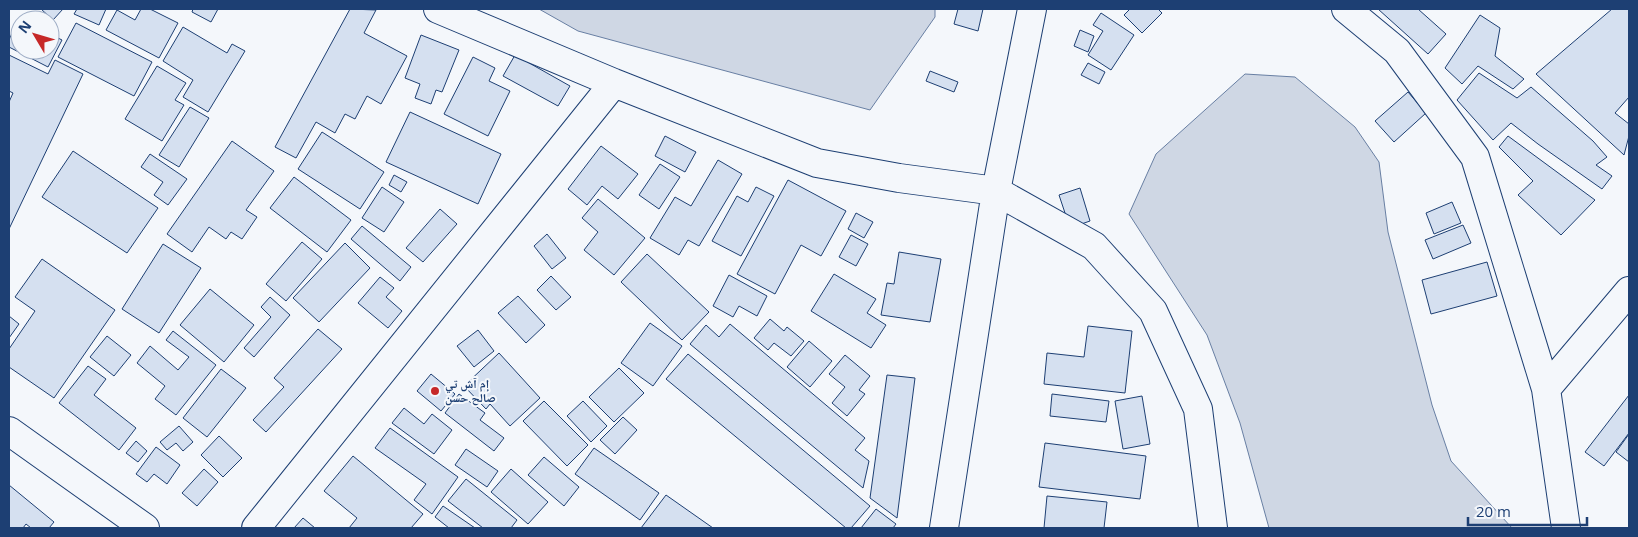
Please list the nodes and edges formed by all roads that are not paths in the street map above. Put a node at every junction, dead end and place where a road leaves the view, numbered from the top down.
1 (438, 9) edge
2 (1032, 9) edge
3 (1346, 9) edge
4 (614, 83) junction
5 (996, 191) junction
6 (1629, 291) edge
7 (1546, 389) junction
8 (9, 431) edge
9 (145, 528) edge
10 (256, 528) edge
11 (944, 528) edge
12 (1213, 528) edge
13 (1566, 528) edge

1 - 4 street
2 - 5 street
3 - 7 street
4 - 5 street
4 - 10 street
5 - 11 street
5 - 12 street
6 - 7 street
7 - 13 street
8 - 9 street

